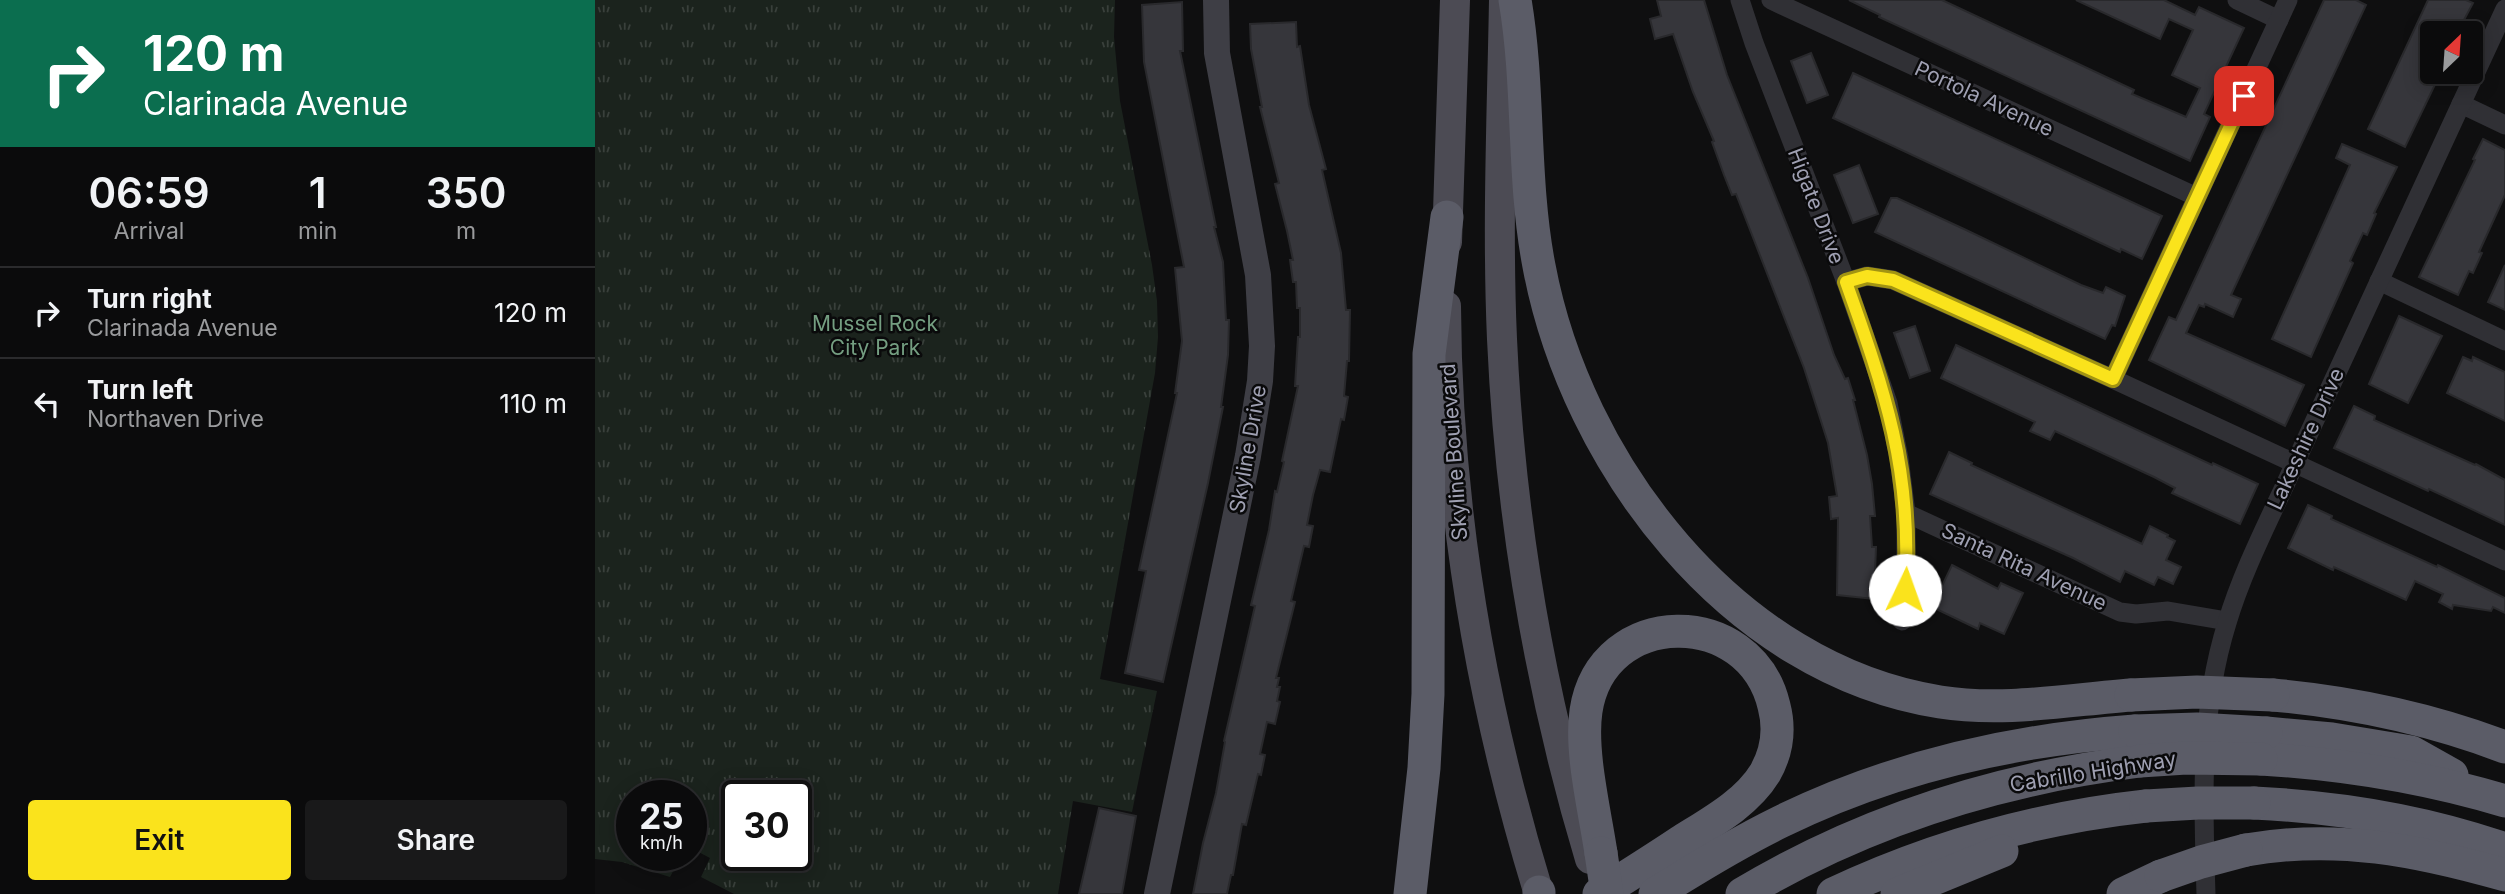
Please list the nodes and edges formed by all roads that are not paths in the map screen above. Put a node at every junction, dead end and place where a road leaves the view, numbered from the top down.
1 (1216, 0) edge
2 (1455, 0) edge
3 (1504, 0) edge
4 (1515, 0) edge
5 (1740, 0) edge
6 (1771, 0) edge
7 (2237, 0) edge
8 (2288, 0) edge
9 (2505, 9) edge
10 (2279, 20) junction
11 (2461, 104) junction
12 (2505, 125) edge
13 (2197, 197) junction
14 (1447, 217) junction
15 (2379, 281) junction
16 (1846, 282) junction
17 (2505, 341) edge
18 (2113, 379) junction
19 (2294, 464) junction
20 (1906, 513) junction
21 (2505, 561) edge
22 (1902, 621) dead end
23 (2227, 621) junction
24 (2138, 746) junction
25 (2505, 747) edge
26 (2498, 799) edge
27 (2103, 811) junction
28 (2505, 849) edge
29 (1596, 857) junction
30 (2505, 875) edge
31 (1539, 893) edge
32 (1157, 894) edge
33 (1410, 894) edge
34 (1599, 894) edge
35 (1607, 894) edge
36 (1655, 894) edge
37 (1742, 894) edge
38 (1833, 894) edge
39 (1897, 894) edge
40 (2123, 894) edge
41 (2206, 894) edge

1 - 32 street, Skyline Drive
2 - 14 main road, Skyline Boulevard
3 - 29 main road
4 - 25 highway, bridge
5 - 16 street, Higate Drive
6 - 13 street, Portola Avenue
7 - 10 street
8 - 10 street
9 - 11 street, Lakeshire Drive
10 - 13 street
11 - 12 street
11 - 15 street, Lakeshire Drive
13 - 18 street
14 - 31 main road, Skyline Boulevard
14 - 33 highway
15 - 17 street
15 - 19 street, Lakeshire Drive
16 - 18 street
16 - 20 street, Higate Drive
18 - 19 street
19 - 21 street
19 - 23 street, Lakeshire Drive
20 - 22 street, Higate Drive
20 - 23 street, Santa Rita Avenue
23 - 41 street, Lakeshire Drive
24 - 26 highway, Cabrillo Highway, bridge
24 - 36 highway
24 - 37 highway, Cabrillo Highway
27 - 28 highway, Cabrillo Highway, bridge
27 - 38 highway, Cabrillo Highway
27 - 39 highway
29 - 34 highway
29 - 35 highway, bridge
30 - 40 highway, bridge

